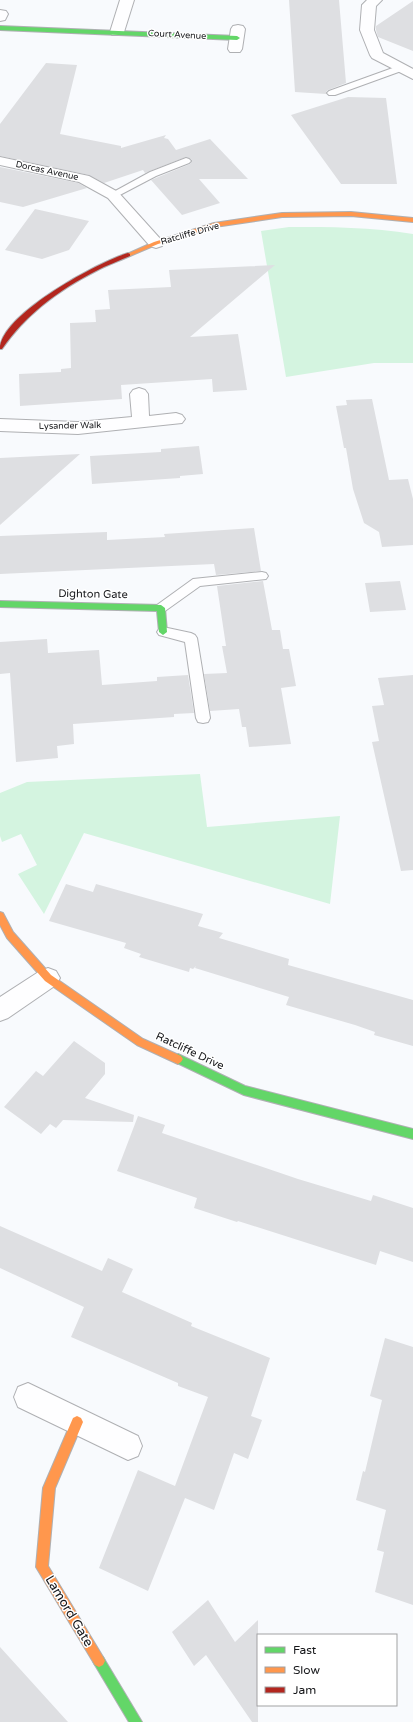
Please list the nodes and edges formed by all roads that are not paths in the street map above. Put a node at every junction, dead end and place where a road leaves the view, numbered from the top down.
1 (128, 0) edge
2 (376, 0) edge
3 (0, 20) edge
4 (117, 32) junction
5 (236, 39) dead end
6 (407, 71) edge
7 (332, 93) dead end
8 (0, 161) edge
9 (186, 161) dead end
10 (113, 196) junction
11 (413, 220) edge
12 (156, 243) junction
13 (1, 342) edge
14 (139, 394) dead end
15 (176, 419) dead end
16 (141, 422) junction
17 (0, 425) edge
18 (262, 576) dead end
19 (0, 604) edge
20 (161, 608) junction
21 (163, 632) joint
22 (202, 718) dead end
23 (0, 916) edge
24 (48, 978) junction
25 (0, 1010) edge
26 (413, 1134) edge
27 (28, 1397) dead end
28 (77, 1422) junction
29 (128, 1446) dead end
30 (136, 1722) edge

1 - 4 street
2 - 6 street
3 - 4 street, Court Avenue
4 - 5 street, Court Avenue
6 - 7 lane
8 - 10 street, Dorcas Avenue
9 - 10 lane
10 - 12 street, Dorcas Avenue
11 - 12 street, Ratcliffe Drive
12 - 13 street, Ratcliffe Drive
14 - 16 street
15 - 16 street, Lysander Walk
16 - 17 street, Lysander Walk
18 - 20 lane
19 - 20 street, Dighton Gate
20 - 21 street
21 - 22 lane
23 - 24 street, Ratcliffe Drive
24 - 25 street
24 - 26 street, Ratcliffe Drive
27 - 28 street
28 - 29 street
28 - 30 street, Lamord Gate

